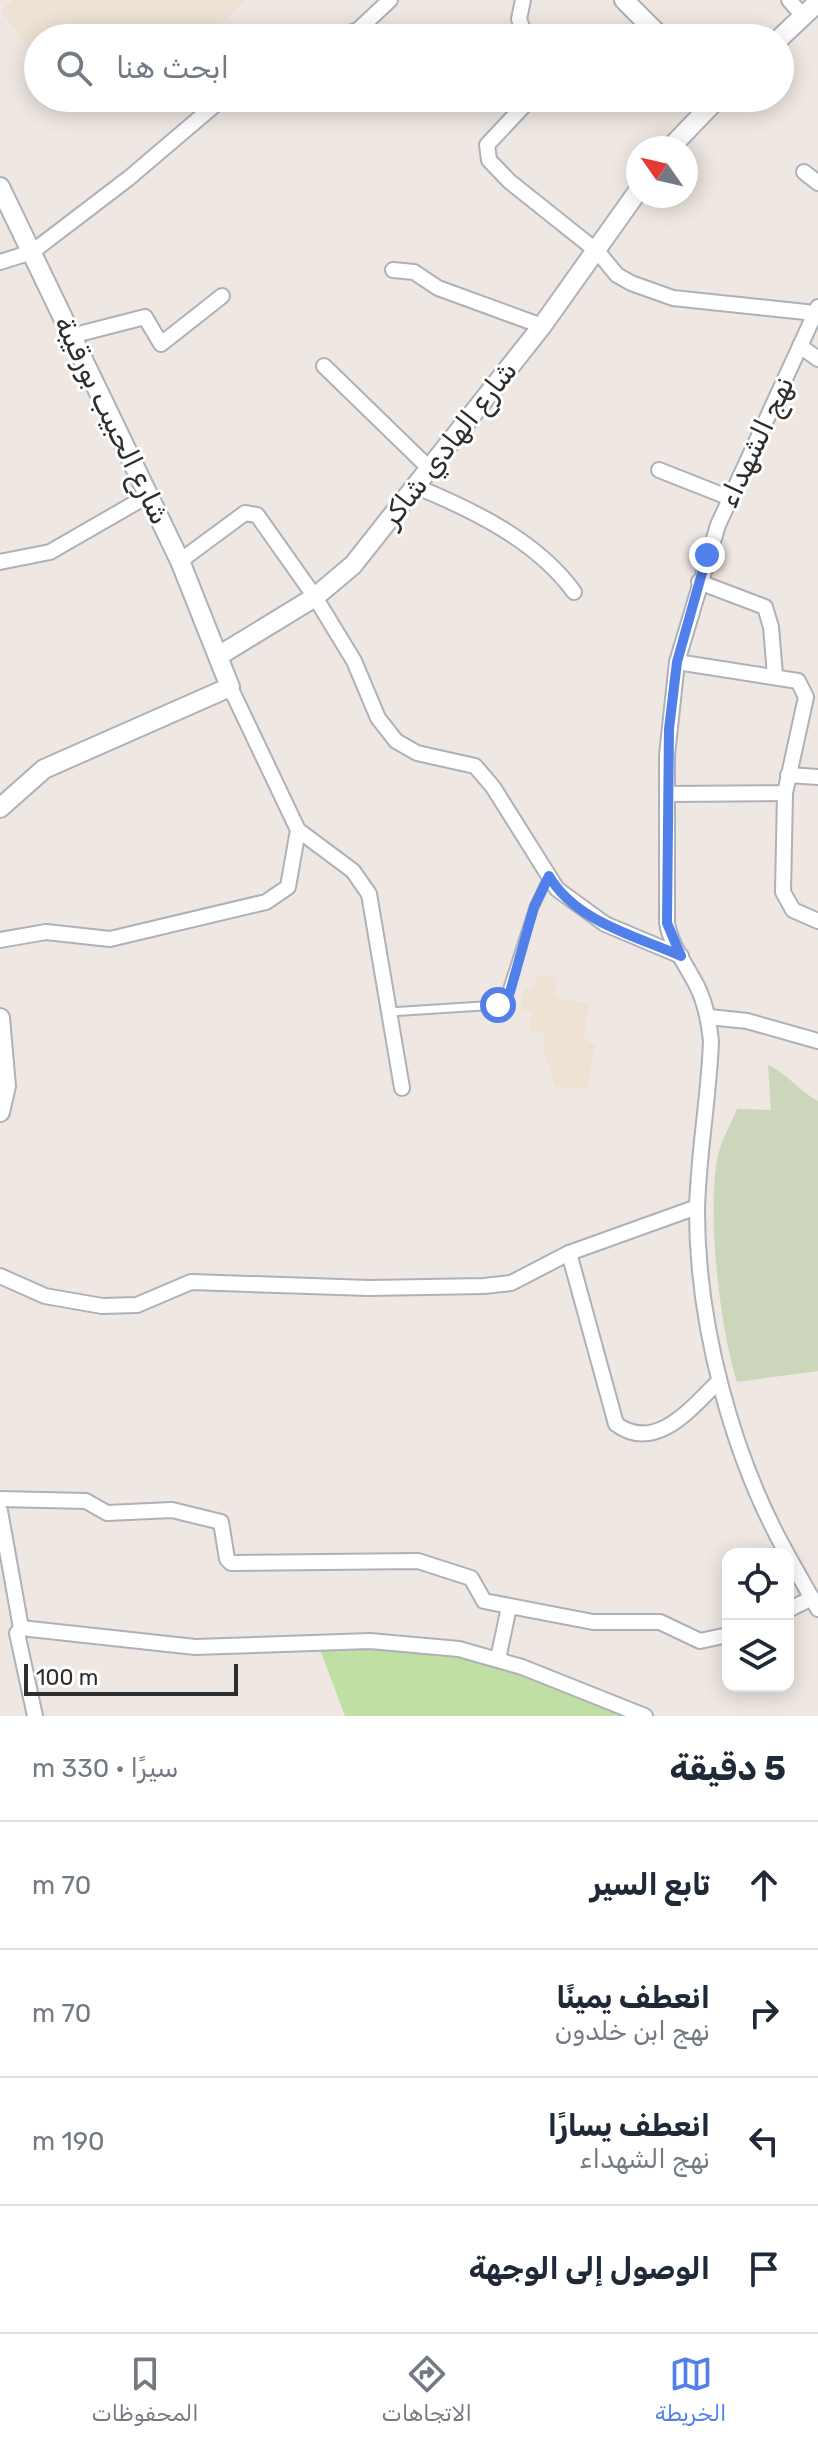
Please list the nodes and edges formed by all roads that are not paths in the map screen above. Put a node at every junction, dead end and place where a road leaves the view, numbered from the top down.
1 (390, 0) edge
2 (523, 0) edge
3 (624, 0) edge
4 (789, 0) edge
5 (818, 2) edge
6 (803, 16) junction
7 (364, 24) edge
8 (521, 24) edge
9 (648, 24) edge
10 (794, 25) edge
11 (207, 112) edge
12 (518, 112) edge
13 (705, 112) edge
14 (682, 136) edge
15 (804, 172) dead end
16 (818, 183) edge
17 (0, 187) edge
18 (627, 208) edge
19 (32, 252) junction
20 (598, 252) junction
21 (0, 262) edge
22 (393, 270) dead end
23 (222, 296) dead end
24 (816, 310) edge
25 (542, 326) junction
26 (71, 336) junction
27 (800, 346) junction
28 (818, 359) edge
29 (324, 366) dead end
30 (430, 469) junction
31 (659, 470) dead end
32 (417, 487) junction
33 (149, 495) junction
34 (730, 498) junction
35 (180, 561) junction
36 (0, 562) edge
37 (699, 582) junction
38 (574, 592) dead end
39 (315, 597) junction
40 (220, 655) junction
41 (677, 662) junction
42 (775, 675) junction
43 (230, 687) junction
44 (788, 775) junction
45 (818, 777) edge
46 (785, 793) junction
47 (668, 794) junction
48 (0, 808) edge
49 (298, 830) junction
50 (549, 876) junction
51 (818, 921) edge
52 (0, 940) edge
53 (681, 956) junction
54 (389, 1012) junction
55 (709, 1017) junction
56 (0, 1018) edge
57 (818, 1041) edge
58 (402, 1088) dead end
59 (0, 1112) edge
60 (697, 1207) junction
61 (569, 1253) junction
62 (0, 1276) edge
63 (719, 1381) junction
64 (0, 1499) edge
65 (0, 1511) edge
66 (783, 1548) edge
67 (794, 1567) edge
68 (815, 1603) edge
69 (509, 1607) junction
70 (794, 1608) edge
71 (21, 1628) junction
72 (722, 1636) edge
73 (498, 1659) junction
74 (35, 1716) edge
75 (645, 1716) edge

1 - 7 street
2 - 8 street
3 - 9 street
4 - 6 street
5 - 6 street
6 - 10 street
11 - 19 street
12 - 20 street
13 - 14 street
15 - 16 street
17 - 19 street, شارع الحبيب بورقيبة
18 - 20 street, شارع الهادي شاكر
19 - 21 street
19 - 26 street, شارع الحبيب بورقيبة
20 - 24 street
20 - 25 street, شارع الهادي شاكر
22 - 25 street
23 - 26 street
24 - 27 street, نهج الشهداء
25 - 30 street, شارع الهادي شاكر
26 - 33 street, شارع الحبيب بورقيبة
27 - 28 street
27 - 34 street, نهج الشهداء
29 - 30 street
30 - 32 street, شارع الهادي شاكر
31 - 34 street
32 - 38 street
32 - 39 street, شارع الهادي شاكر
33 - 35 street, شارع الحبيب بورقيبة
33 - 36 street
34 - 37 street, نهج الشهداء
35 - 39 street
35 - 40 street, شارع الحبيب بورقيبة
37 - 41 street, نهج الشهداء
37 - 42 street
39 - 40 street, شارع الهادي شاكر
39 - 50 street
40 - 43 street, شارع الحبيب بورقيبة
41 - 42 street
41 - 47 street, نهج الشهداء
42 - 44 street
43 - 48 street
43 - 49 street
44 - 45 street
44 - 46 street
46 - 47 street
46 - 51 street
47 - 53 street, نهج الشهداء
49 - 52 street
49 - 54 street
50 - 53 street
50 - 54 lane
53 - 55 street, نهج الشهداء
54 - 58 street
55 - 57 street
55 - 60 street
56 - 59 street
60 - 61 street
60 - 63 street
61 - 62 street
61 - 63 street
63 - 66 street
64 - 69 street
65 - 71 street
67 - 68 street
68 - 70 street
69 - 72 street
69 - 73 street
71 - 73 street
71 - 74 street
73 - 75 street

